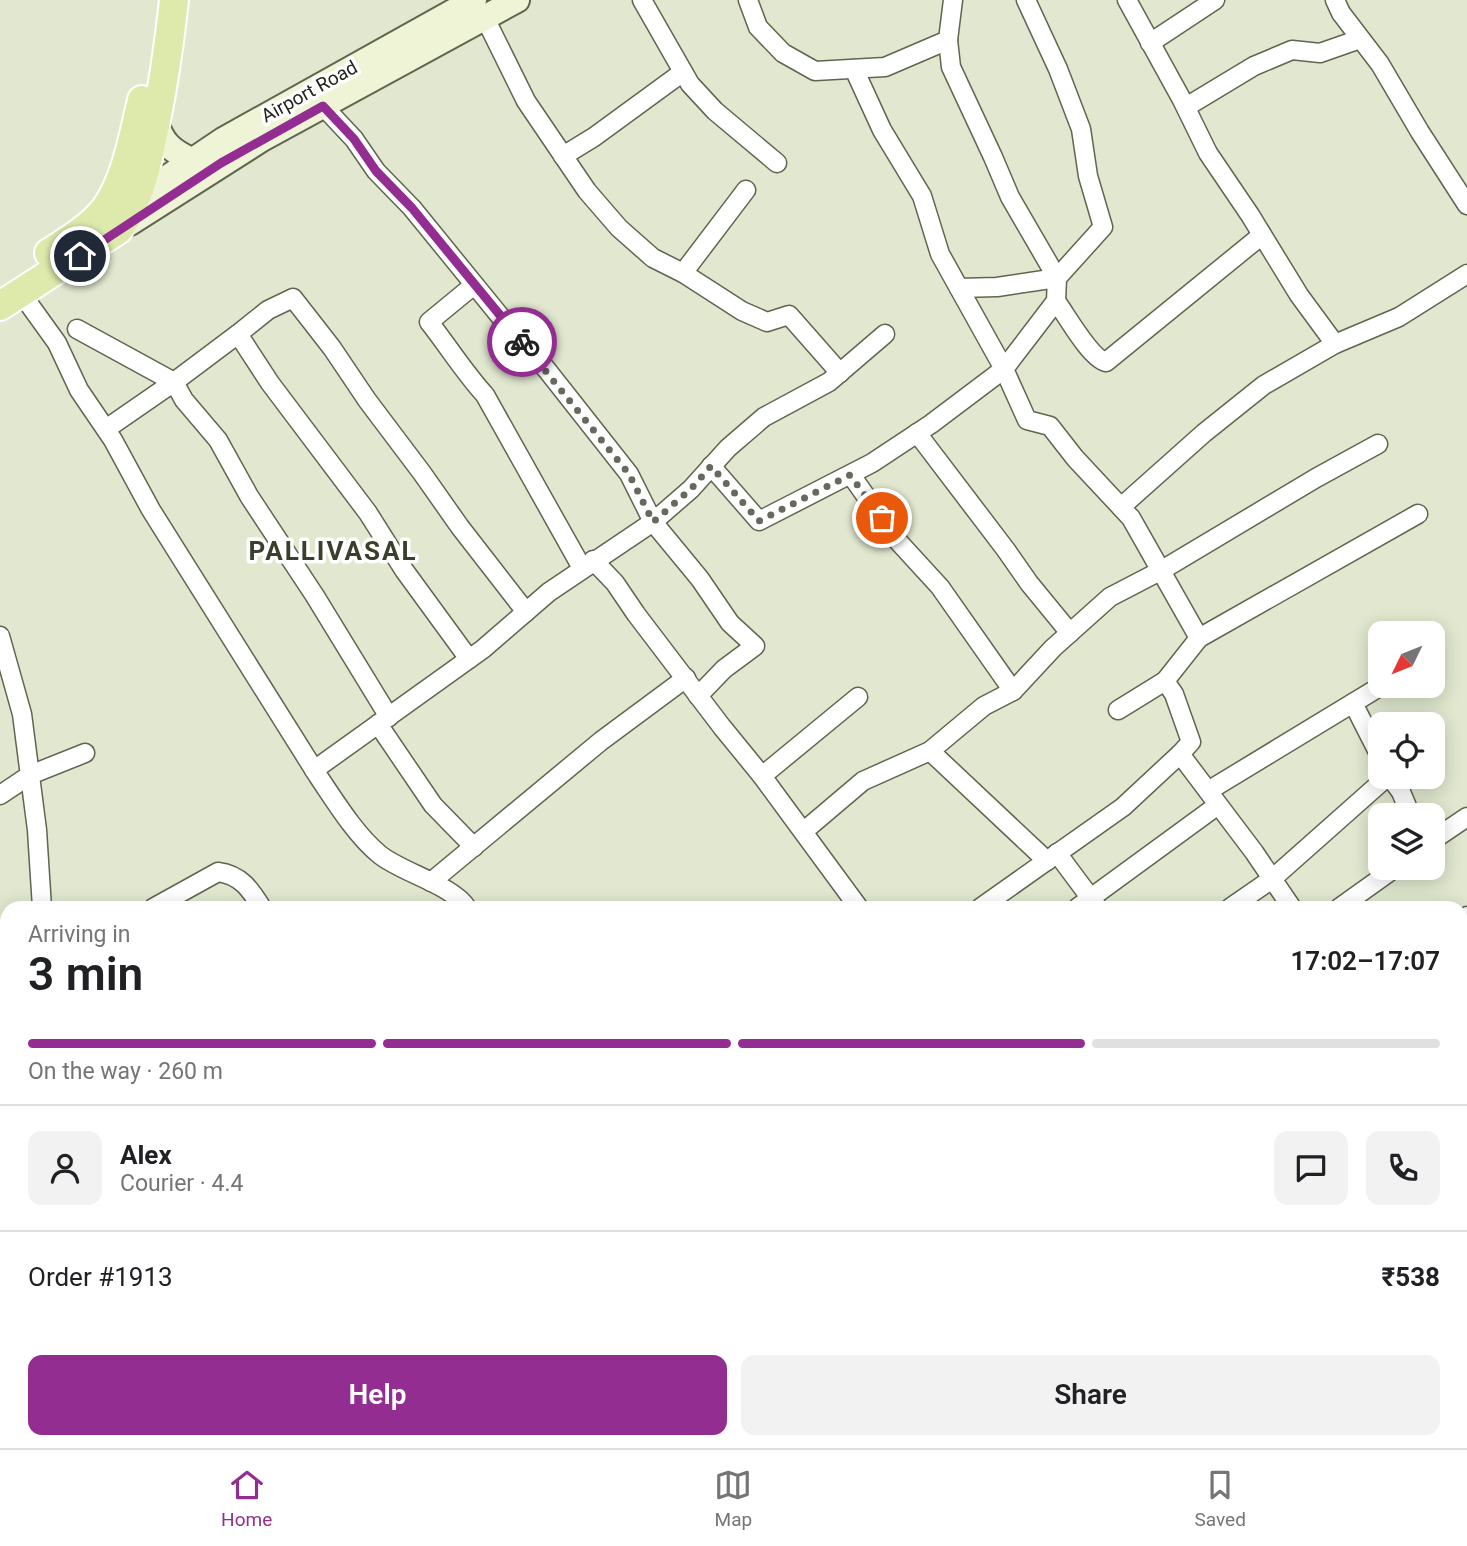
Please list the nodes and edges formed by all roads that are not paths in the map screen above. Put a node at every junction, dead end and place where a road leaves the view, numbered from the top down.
1 (155, 0) edge
2 (174, 0) edge
3 (517, 0) edge
4 (642, 0) edge
5 (748, 0) edge
6 (953, 0) edge
7 (1026, 0) edge
8 (1127, 0) edge
9 (1215, 0) edge
10 (1335, 0) edge
11 (479, 9) edge
12 (1360, 39) junction
13 (948, 40) junction
14 (1150, 43) junction
15 (853, 69) junction
16 (683, 72) junction
17 (323, 106) junction
18 (1185, 107) junction
19 (156, 122) junction
20 (562, 156) junction
21 (191, 160) junction
22 (777, 163) dead end
23 (746, 190) dead end
24 (137, 198) junction
25 (1467, 205) edge
26 (118, 230) junction
27 (77, 235) junction
28 (1262, 235) junction
29 (683, 274) junction
30 (1467, 274) edge
31 (1058, 278) junction
32 (474, 285) junction
33 (959, 288) junction
34 (7, 295) edge
35 (1056, 301) junction
36 (77, 329) dead end
37 (238, 334) junction
38 (886, 334) dead end
39 (1335, 344) junction
40 (1004, 369) junction
41 (840, 373) junction
42 (174, 382) junction
43 (106, 429) junction
44 (917, 433) junction
45 (1378, 444) dead end
46 (711, 466) junction
47 (850, 475) junction
48 (1121, 507) junction
49 (1418, 514) dead end
50 (653, 522) junction
51 (587, 564) junction
52 (1162, 570) junction
53 (526, 612) junction
54 (1070, 633) junction
55 (0, 636) edge
56 (1199, 638) junction
57 (469, 659) junction
58 (686, 678) junction
59 (1165, 681) junction
60 (1013, 691) junction
61 (1368, 693) edge
62 (698, 696) junction
63 (858, 697) dead end
64 (1353, 703) junction
65 (1118, 710) dead end
66 (383, 720) junction
67 (1368, 732) edge
68 (930, 751) junction
69 (85, 753) dead end
70 (1180, 754) junction
71 (314, 770) junction
72 (30, 775) junction
73 (762, 776) junction
74 (1375, 789) edge
75 (0, 796) edge
76 (1213, 798) junction
77 (1467, 817) edge
78 (804, 831) junction
79 (1445, 832) edge
80 (474, 847) junction
81 (1052, 857) junction
82 (1272, 879) junction
83 (1378, 880) edge
84 (431, 882) junction
85 (41, 901) edge
86 (166, 901) edge
87 (257, 901) edge
88 (460, 901) edge
89 (854, 901) edge
90 (990, 901) edge
91 (1086, 901) edge
92 (1094, 901) edge
93 (1240, 901) edge
94 (1287, 901) edge
95 (1349, 901) edge

1 - 27 main road
2 - 19 main road
3 - 11 main road, Airport Road
4 - 16 street
5 - 15 street
6 - 13 street
7 - 31 street
8 - 14 street
9 - 14 street
10 - 12 street
11 - 17 main road, Airport Road
11 - 20 street
11 - 21 main road, Airport Road
12 - 18 street
12 - 25 street
13 - 15 street
13 - 31 street
14 - 18 street
15 - 33 street
16 - 20 street
16 - 22 street
17 - 26 main road, Airport Road
17 - 32 street
18 - 28 street
19 - 21 main road
19 - 24 main road
20 - 29 street
21 - 24 main road, Airport Road
23 - 29 street
24 - 26 main road
24 - 27 main road, Airport Road
26 - 34 main road
27 - 34 main road
28 - 35 street
28 - 39 street
29 - 41 street
30 - 39 street
31 - 33 street
31 - 35 street
32 - 50 street
32 - 51 street
33 - 40 street
34 - 43 street
35 - 40 street
36 - 42 street
37 - 42 street
37 - 53 street
37 - 57 street
38 - 41 street
39 - 48 street
40 - 44 street
40 - 48 street
41 - 46 street
42 - 43 street
42 - 66 street
43 - 71 street
44 - 47 street
44 - 54 street
45 - 52 street
46 - 47 street
46 - 50 street
47 - 60 street
48 - 52 street
49 - 56 street
50 - 51 street
50 - 62 street
51 - 53 street
51 - 58 street
52 - 54 street
52 - 56 street
53 - 57 street
54 - 60 street
55 - 72 street
56 - 59 street
57 - 66 street
58 - 62 street
58 - 80 street
59 - 65 street
59 - 70 street
60 - 68 street
61 - 64 street
62 - 73 street
63 - 73 street
64 - 67 street
64 - 76 street
66 - 71 street
66 - 80 street
68 - 78 street
68 - 81 street
69 - 72 street
70 - 76 street
70 - 81 street
71 - 84 street
72 - 75 street
72 - 85 street
73 - 78 street
74 - 82 street
76 - 82 street
76 - 92 street
77 - 79 street
78 - 89 street
80 - 84 street
81 - 90 street
81 - 91 street
82 - 93 street
82 - 94 street
83 - 95 street
84 - 88 street
86 - 87 street

